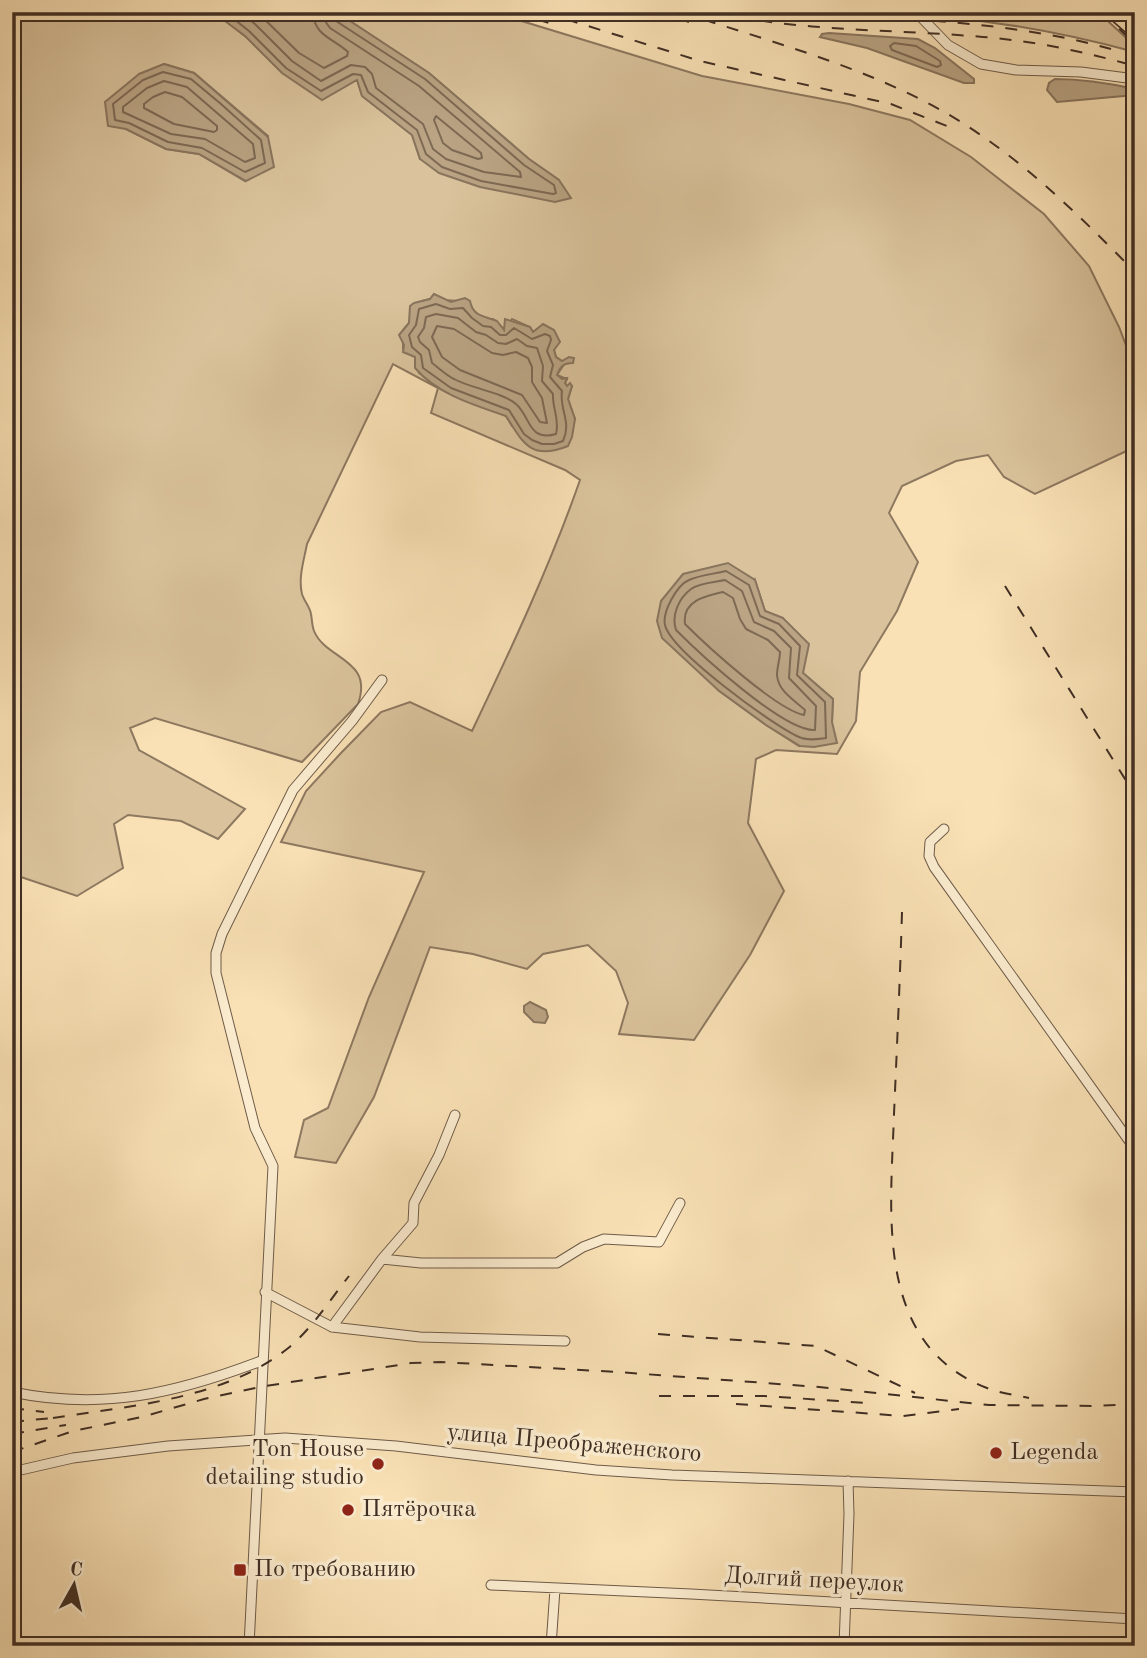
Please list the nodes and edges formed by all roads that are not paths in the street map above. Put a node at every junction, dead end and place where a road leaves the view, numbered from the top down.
1 (916, 12) edge
2 (1111, 12) edge
3 (1135, 33) edge
4 (1135, 79) edge
5 (382, 680) dead end
6 (944, 829) dead end
7 (455, 1115) dead end
8 (1135, 1153) edge
9 (680, 1203) dead end
10 (382, 1259) junction
11 (265, 1292) junction
12 (332, 1326) junction
13 (565, 1341) dead end
14 (261, 1361) junction
15 (12, 1392) edge
16 (258, 1441) junction
17 (12, 1472) edge
18 (848, 1481) junction
19 (1135, 1492) edge
20 (491, 1586) dead end
21 (555, 1589) junction
22 (845, 1602) junction
23 (1135, 1619) edge
24 (248, 1646) edge
25 (551, 1646) edge
26 (844, 1646) edge

1 - 4 street
2 - 3 main road
5 - 11 street
6 - 8 street
7 - 10 street
9 - 10 street
10 - 12 street
11 - 12 street
11 - 14 street
12 - 13 street
14 - 15 street
14 - 16 street
16 - 17 street, улица Преображенского
16 - 18 street, улица Преображенского
16 - 24 street
18 - 19 street, улица Преображенского
18 - 22 street
20 - 21 street, Долгий переулок
21 - 22 street, Долгий переулок
21 - 25 street
22 - 23 street, Долгий переулок
22 - 26 street

